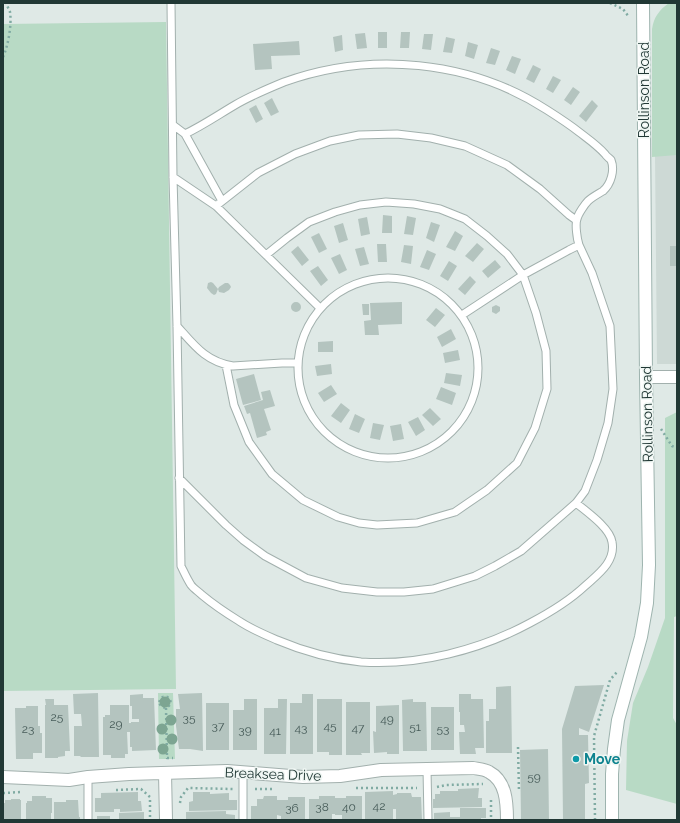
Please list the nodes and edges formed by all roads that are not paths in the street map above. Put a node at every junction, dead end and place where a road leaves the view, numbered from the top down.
1 (171, 3) edge
2 (643, 3) edge
3 (173, 125) junction
4 (185, 134) junction
5 (173, 178) junction
6 (222, 201) junction
7 (216, 206) junction
8 (576, 220) junction
9 (579, 245) junction
10 (266, 255) junction
11 (524, 275) junction
12 (318, 306) junction
13 (462, 315) junction
14 (177, 326) junction
15 (297, 363) junction
16 (226, 365) junction
17 (646, 377) junction
18 (677, 377) edge
19 (179, 478) junction
20 (576, 503) junction
21 (427, 769) junction
22 (243, 772) junction
23 (165, 773) junction
24 (3, 777) edge
25 (88, 777) junction
26 (88, 820) edge
27 (166, 820) edge
28 (243, 820) edge
29 (428, 820) edge
30 (507, 820) edge
31 (612, 820) edge

1 - 3 lane
2 - 17 street, Rollinson Road
3 - 4 lane
3 - 5 lane
4 - 6 lane
4 - 8 lane
5 - 7 lane
5 - 14 lane
6 - 7 lane
6 - 8 lane
7 - 10 lane
8 - 9 lane
9 - 11 lane
9 - 20 lane
10 - 11 lane
10 - 12 lane
11 - 13 lane
11 - 16 lane
12 - 13 lane
12 - 15 lane
13 - 15 lane
14 - 16 lane
14 - 19 lane
15 - 16 lane
17 - 18 street
17 - 31 street, Rollinson Road
19 - 20 lane
19 - 20 lane
21 - 22 street, Breaksea Drive
21 - 29 lane
21 - 30 street, Breaksea Drive
22 - 23 street, Breaksea Drive
22 - 28 lane
23 - 25 street, Breaksea Drive
23 - 27 street
24 - 25 street, Breaksea Drive
25 - 26 lane

